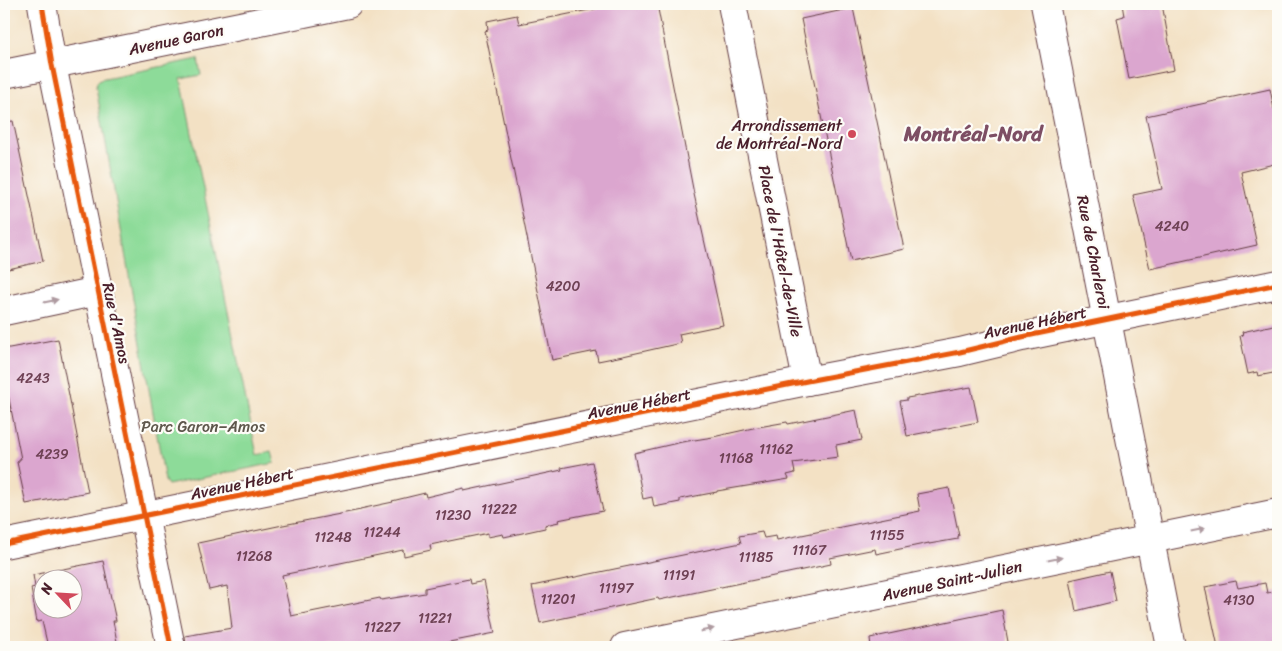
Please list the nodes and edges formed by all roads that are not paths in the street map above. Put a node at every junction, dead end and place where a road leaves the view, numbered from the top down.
1 (42, 4) edge
2 (348, 4) edge
3 (732, 4) edge
4 (1045, 4) edge
5 (52, 65) junction
6 (4, 74) edge
7 (1278, 284) edge
8 (98, 291) junction
9 (4, 311) edge
10 (1108, 320) junction
11 (807, 381) junction
12 (1278, 513) edge
13 (144, 516) junction
14 (1150, 540) junction
15 (4, 544) edge
16 (171, 647) edge
17 (625, 647) edge
18 (1171, 647) edge

1 - 5 street, Rue d'Amos
2 - 5 street, Avenue Garon
3 - 11 street, Place de l'Hôtel-de-Ville
4 - 10 street, Rue de Charleroi
5 - 6 street, Avenue Garon
5 - 8 street, Rue d'Amos
7 - 10 street, Avenue Hébert
9 -> 8 street
8 - 13 street, Rue d'Amos
10 - 11 street, Avenue Hébert
10 - 14 street, Rue de Charleroi
11 - 13 street, Avenue Hébert
14 -> 12 street, Avenue Saint-Julien
13 - 15 street, Avenue Hébert
13 - 16 street, Rue d'Amos
17 -> 14 street, Avenue Saint-Julien
14 - 18 street, Rue de Charleroi

